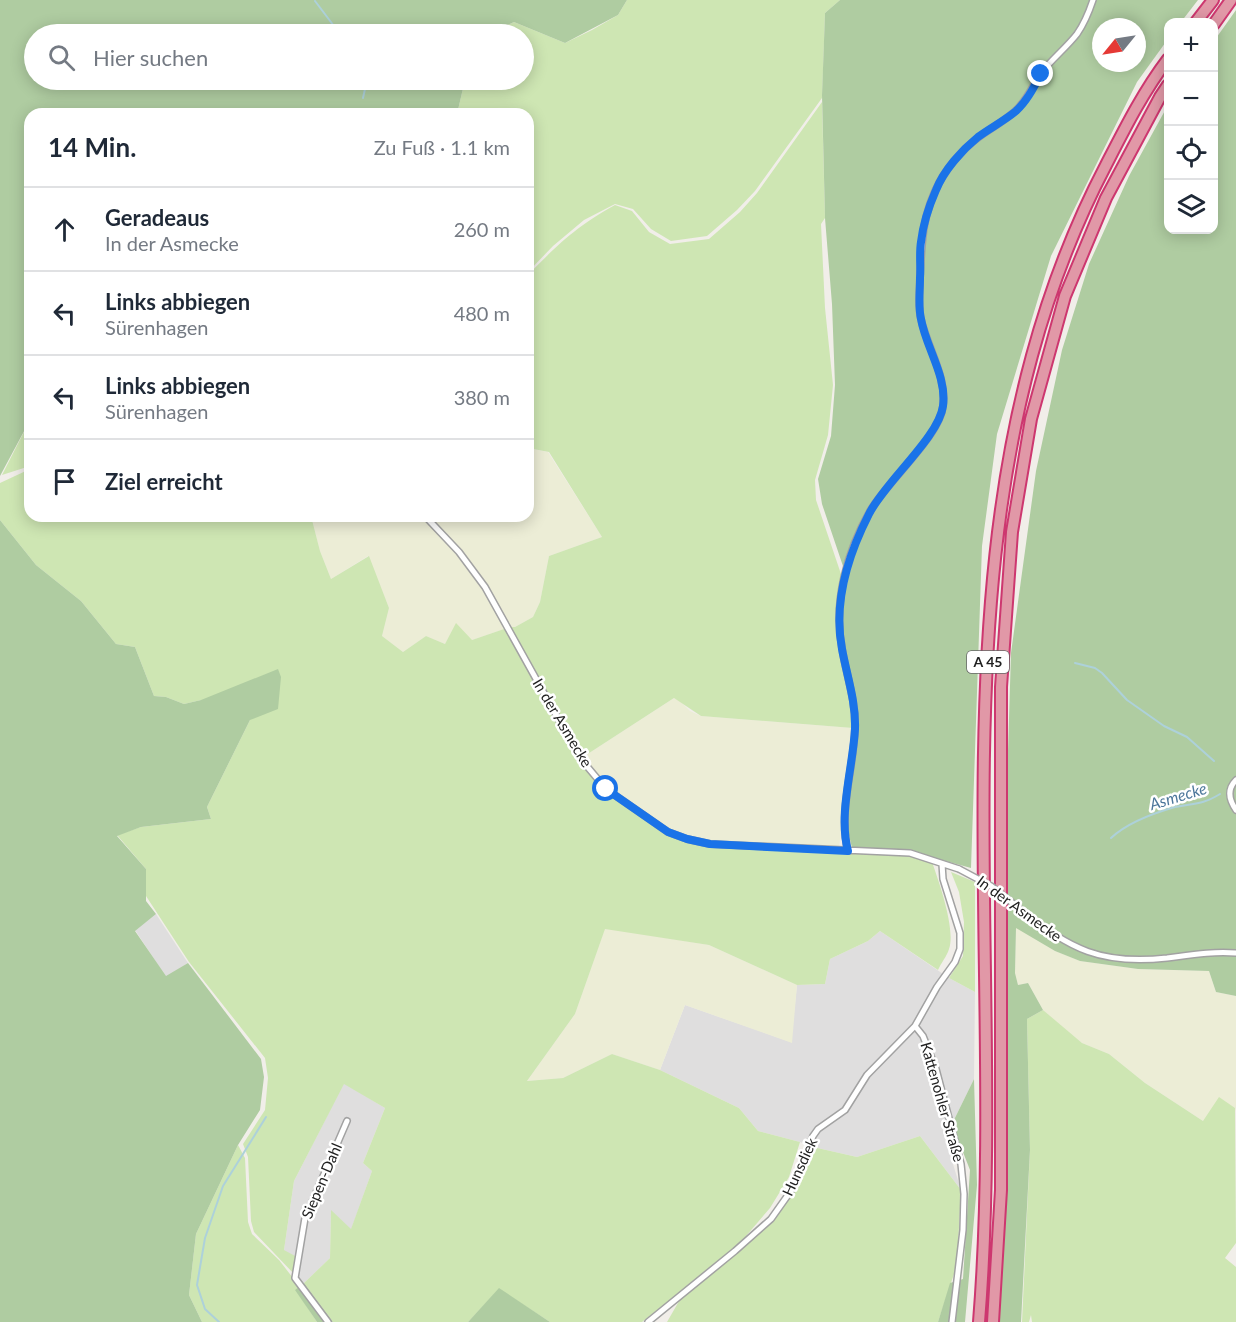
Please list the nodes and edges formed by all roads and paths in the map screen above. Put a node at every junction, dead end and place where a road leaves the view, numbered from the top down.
1 (1093, 0) edge
2 (1213, 0) edge
3 (1231, 0) edge
4 (1199, 18) edge
5 (1218, 18) edge
6 (1164, 64) edge
7 (1164, 91) edge
8 (431, 522) edge
9 (1236, 780) edge
10 (1236, 810) edge
11 (848, 851) junction
12 (942, 864) junction
13 (1236, 953) edge
14 (915, 1026) junction
15 (347, 1121) dead end
16 (328, 1322) edge
17 (648, 1322) edge
18 (952, 1322) edge
19 (979, 1322) edge
20 (993, 1322) edge

1 - 11 street
2 - 4 highway
3 - 5 highway
6 - 19 highway, A 45
7 - 20 highway, A 45
8 - 11 street, In der Asmecke
9 - 10 street
11 - 12 street, In der Asmecke
12 - 13 street, In der Asmecke, bridge
12 - 14 street, Kattenohler Straße
14 - 17 street, Hunsdiek
14 - 18 street, Kattenohler Straße
15 - 16 street, Siepen-Dahl

